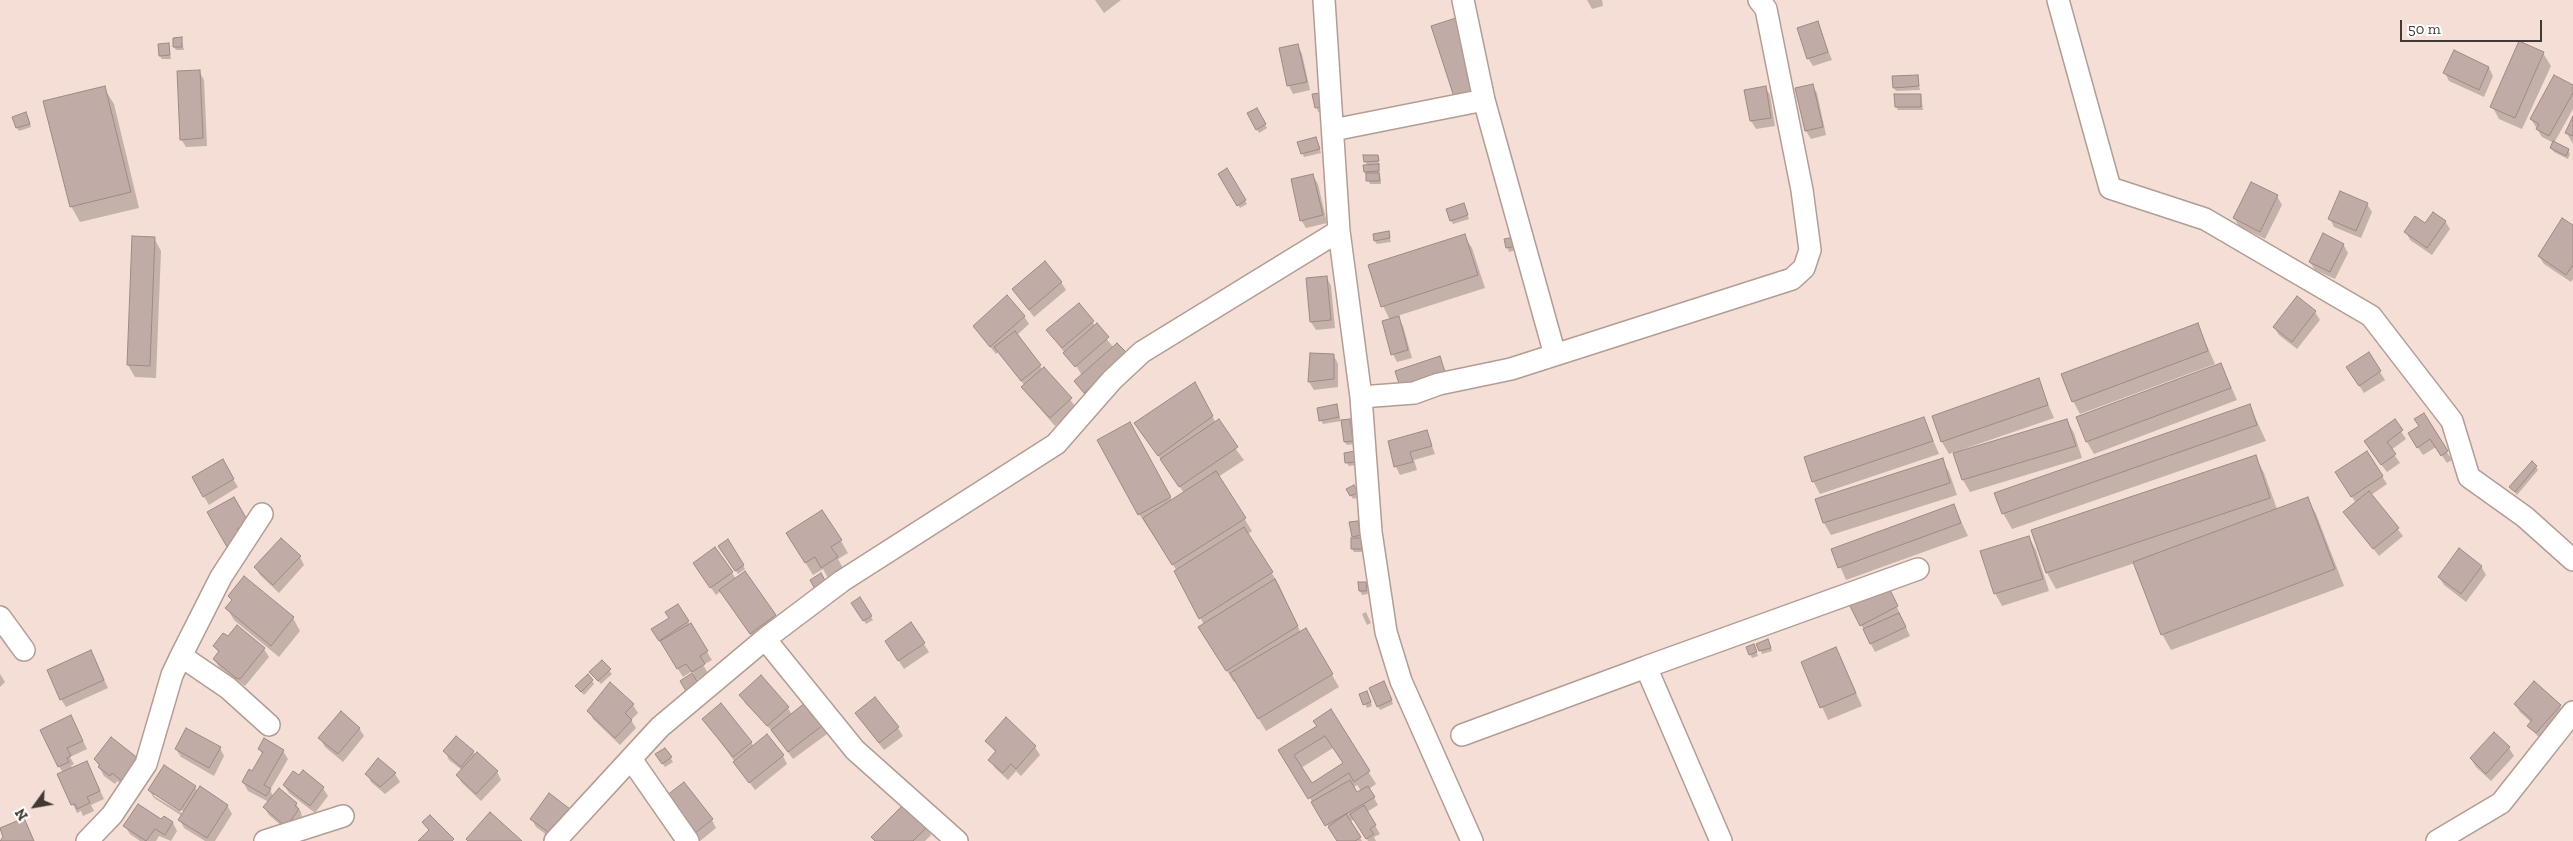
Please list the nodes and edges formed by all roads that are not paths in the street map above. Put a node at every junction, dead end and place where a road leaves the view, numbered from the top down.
1 (1324, 0) edge
2 (1463, 0) edge
3 (1760, 0) edge
4 (2058, 0) edge
5 (1484, 100) junction
6 (1333, 130) junction
7 (1339, 231) junction
8 (1555, 355) junction
9 (1361, 397) junction
10 (262, 514) dead end
11 (2573, 560) edge
12 (1918, 569) dead end
13 (0, 617) edge
14 (764, 639) junction
15 (24, 650) dead end
16 (181, 656) junction
17 (1646, 667) junction
18 (2573, 712) edge
19 (269, 725) dead end
20 (1462, 735) dead end
21 (631, 759) junction
22 (343, 816) dead end
23 (87, 841) edge
24 (265, 841) edge
25 (555, 841) edge
26 (688, 841) edge
27 (957, 841) edge
28 (1472, 841) edge
29 (1721, 841) edge
30 (2437, 841) edge

1 - 6 street
2 - 5 street
3 - 8 street
4 - 11 street
5 - 6 street
5 - 8 street
6 - 7 street
7 - 9 street
7 - 14 street
8 - 9 street
9 - 28 street
10 - 16 street
12 - 17 street
13 - 15 street
14 - 21 street
14 - 27 street
16 - 19 street
16 - 23 street
17 - 20 street
17 - 29 street
18 - 30 street
21 - 25 street
21 - 26 street
22 - 24 street

